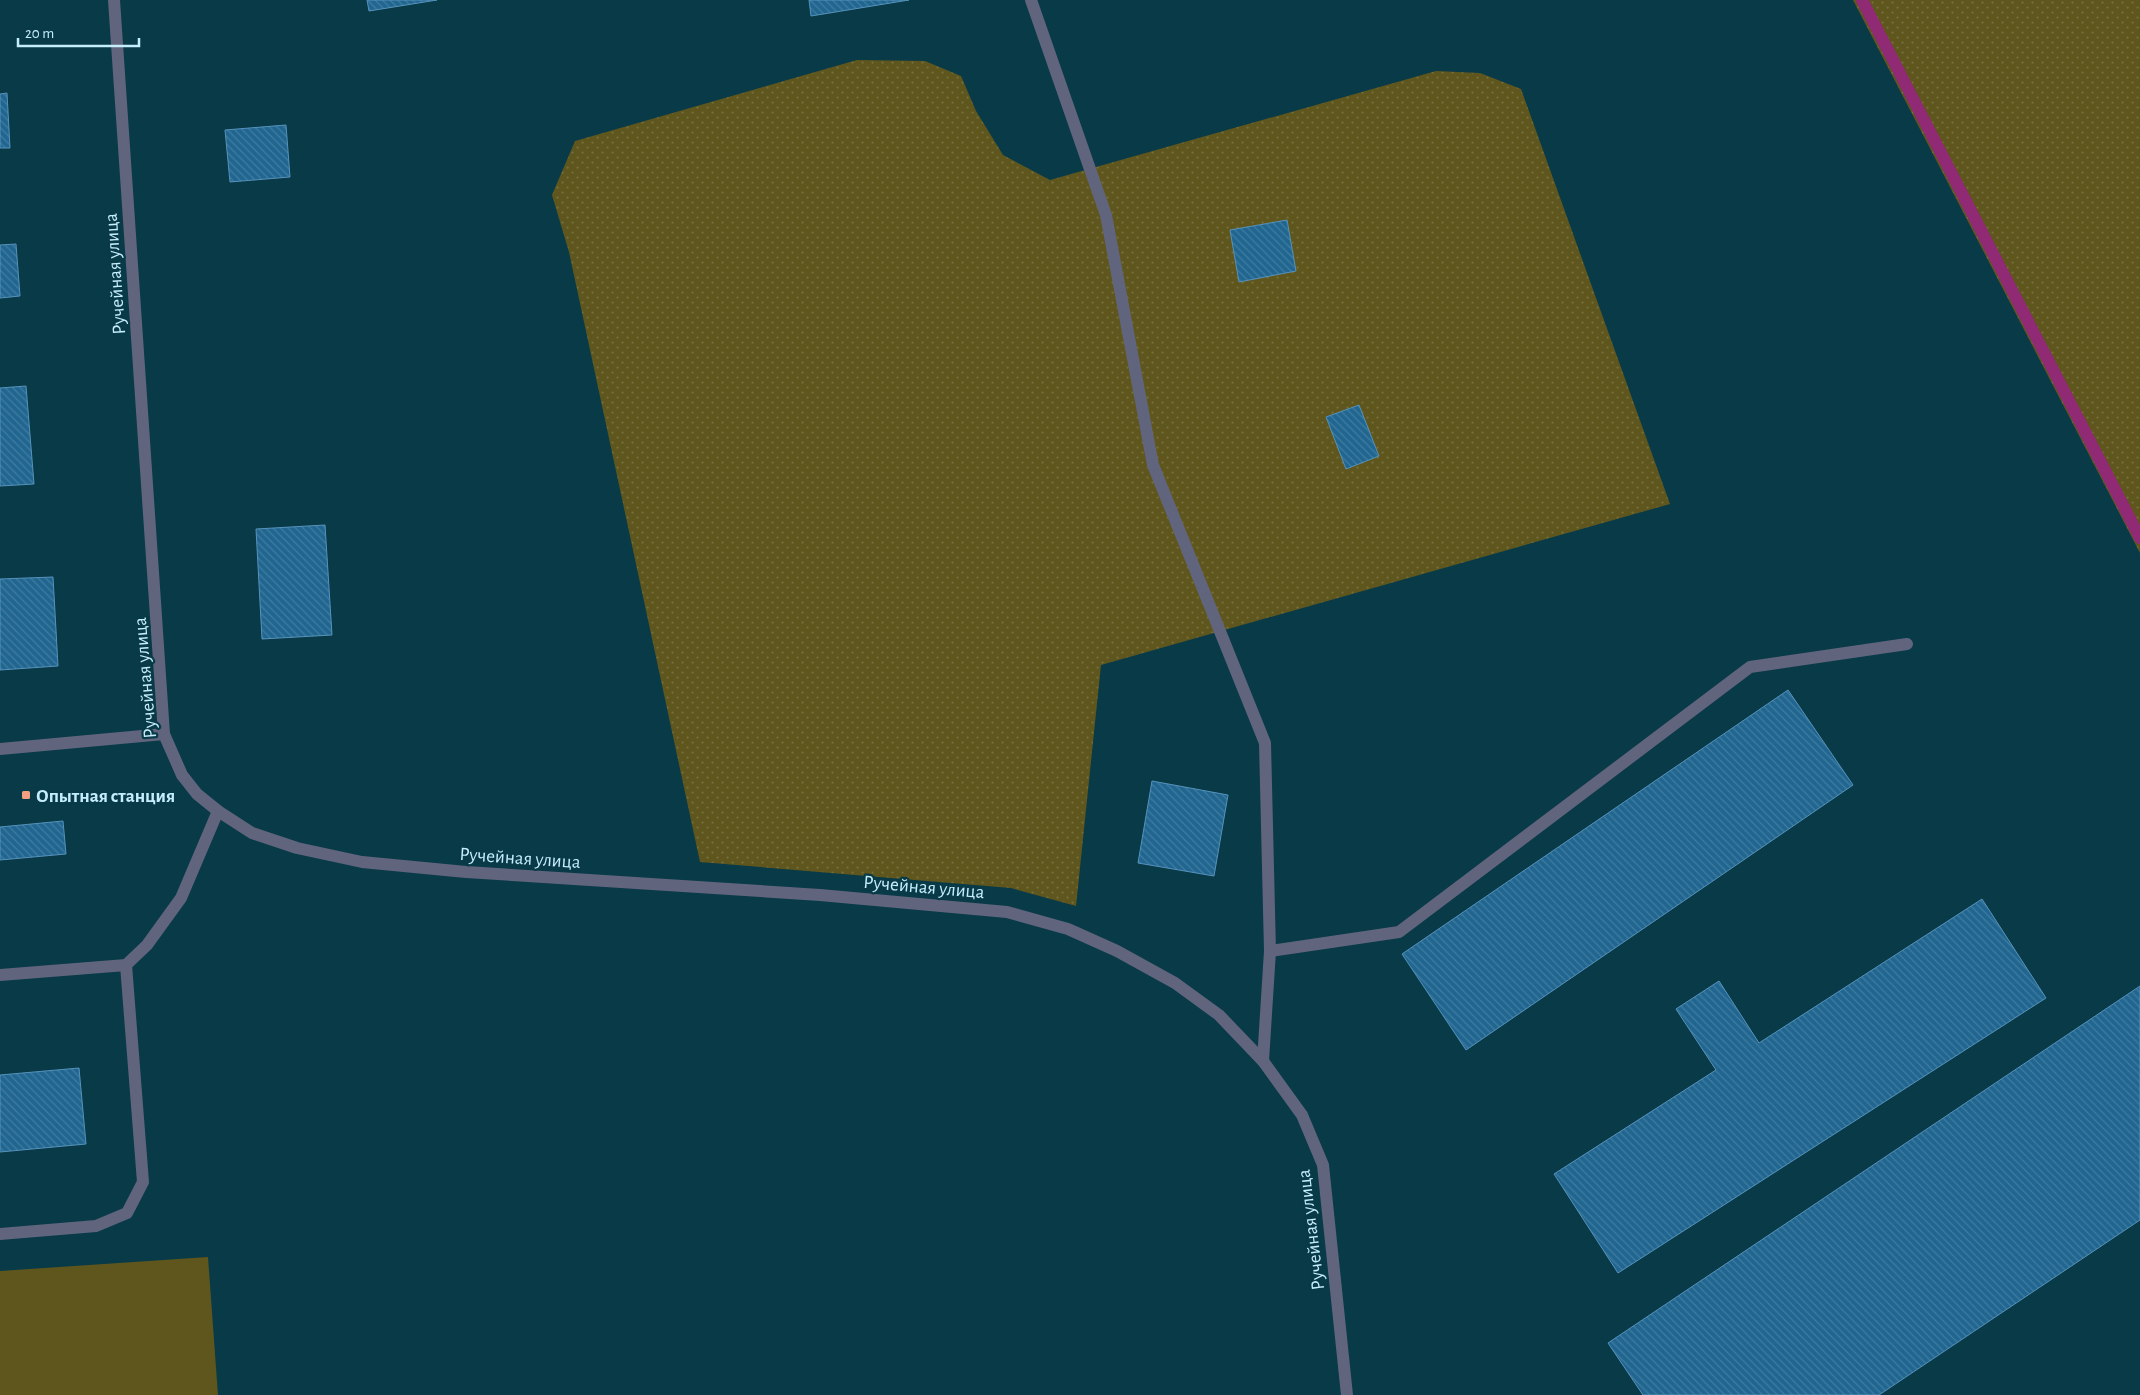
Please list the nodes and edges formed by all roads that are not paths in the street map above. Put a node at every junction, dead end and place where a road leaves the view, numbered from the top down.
1 (114, 0) edge
2 (1031, 0) edge
3 (1907, 644) dead end
4 (164, 734) junction
5 (0, 750) edge
6 (218, 811) junction
7 (1270, 951) junction
8 (126, 965) junction
9 (0, 975) edge
10 (1263, 1062) junction
11 (0, 1234) edge
12 (1347, 1395) edge

1 - 4 street, Ручейная улица
2 - 7 street
3 - 7 street
4 - 5 street
4 - 6 street, Ручейная улица
6 - 8 street
6 - 10 street, Ручейная улица
7 - 10 street
8 - 9 street
8 - 11 street
10 - 12 street, Ручейная улица

